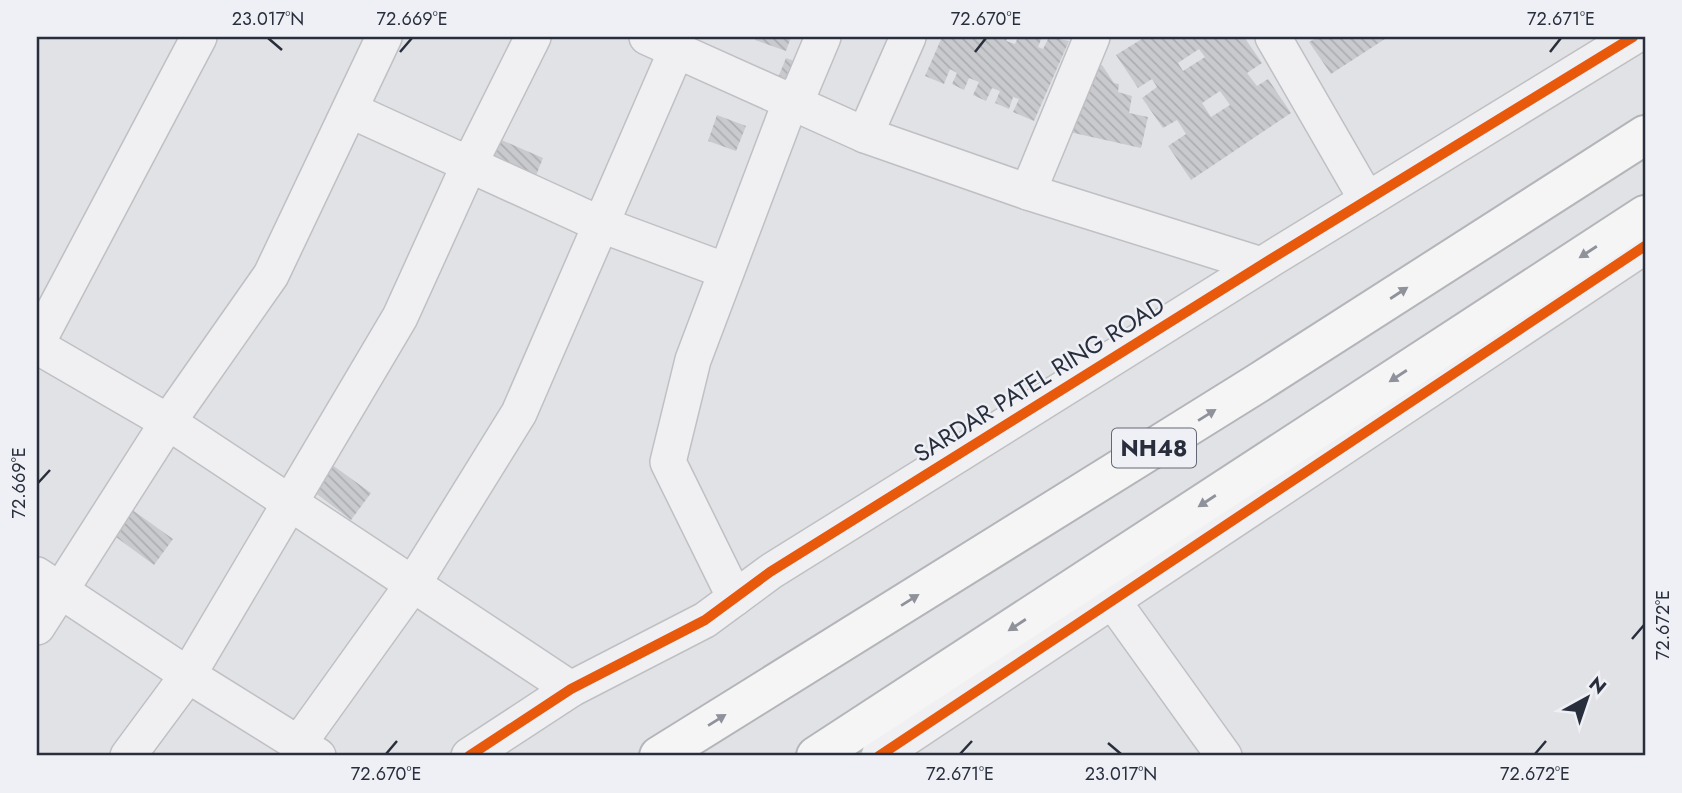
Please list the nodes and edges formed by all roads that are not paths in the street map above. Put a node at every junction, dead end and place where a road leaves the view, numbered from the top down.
1 (384, 37) edge
2 (533, 37) edge
3 (823, 37) edge
4 (908, 37) edge
5 (1092, 37) edge
6 (1273, 37) edge
7 (1633, 37) edge
8 (191, 39) edge
9 (662, 43) edge
10 (790, 103) junction
11 (350, 110) junction
12 (865, 135) junction
13 (1645, 135) edge
14 (469, 165) junction
15 (1028, 192) junction
16 (1367, 200) junction
17 (1645, 215) edge
18 (602, 225) junction
19 (1645, 246) edge
20 (1261, 265) junction
21 (726, 271) junction
22 (37, 345) edge
23 (168, 422) junction
24 (288, 501) junction
25 (49, 582) edge
26 (413, 584) junction
27 (735, 598) junction
28 (1112, 600) junction
29 (37, 628) edge
30 (188, 675) junction
31 (571, 689) junction
32 (309, 750) edge
33 (128, 756) edge
34 (469, 756) edge
35 (659, 756) edge
36 (816, 756) edge
37 (879, 756) edge
38 (1224, 756) edge

1 - 11 street
2 - 14 street
3 - 10 street
4 - 12 street
5 - 15 street
6 - 16 street
7 - 16 street, SARDAR PATEL RING ROAD
8 - 22 street
9 - 10 street
9 - 18 street
10 - 12 street
10 - 21 street
11 - 14 street
11 - 23 street
12 - 15 street
35 -> 13 highway, NH48
14 - 18 street
14 - 24 street
15 - 20 street
16 - 20 street, SARDAR PATEL RING ROAD
17 -> 36 highway, NH48
18 - 21 street
18 - 26 street
19 - 28 street
20 - 27 street, SARDAR PATEL RING ROAD
21 - 27 street
22 - 23 street
23 - 24 street
23 - 25 street
24 - 26 street
24 - 30 street
25 - 29 street
25 - 30 street
26 - 31 street
26 - 32 street
27 - 31 street, SARDAR PATEL RING ROAD
28 - 37 street
28 - 38 street
30 - 32 street
30 - 33 street
31 - 34 street, SARDAR PATEL RING ROAD

